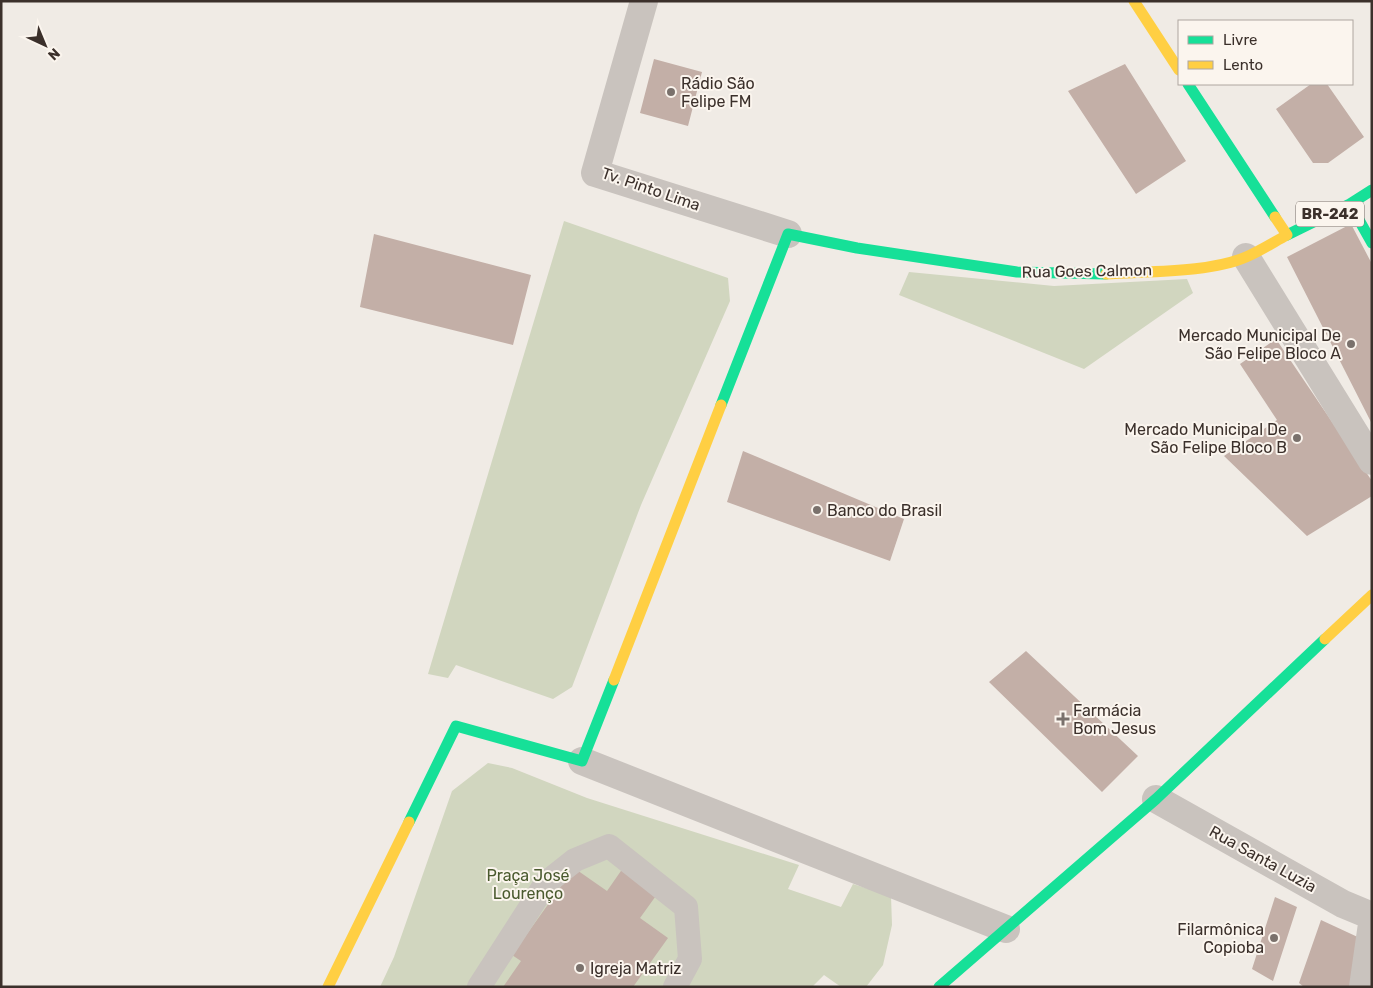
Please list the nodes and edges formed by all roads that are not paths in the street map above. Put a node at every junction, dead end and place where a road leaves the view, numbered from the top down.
1 (644, 1) edge
2 (1134, 1) edge
3 (1178, 68) edge
4 (1189, 85) edge
5 (1372, 190) edge
6 (1350, 204) junction
7 (788, 234) junction
8 (1287, 235) junction
9 (1372, 243) edge
10 (1246, 257) junction
11 (1372, 461) edge
12 (1372, 595) edge
13 (582, 761) junction
14 (1156, 799) junction
15 (1372, 916) edge
16 (1372, 924) edge
17 (1006, 928) junction
18 (328, 987) edge
19 (478, 987) edge
20 (675, 987) edge
21 (939, 987) edge
22 (1363, 987) edge

1 - 7 street, Tv. Pinto Lima
2 - 3 main road
4 - 8 main road
5 - 6 main road, Rua Goes Calmon / BR-242
6 - 8 main road, Rua Goes Calmon / BR-242
6 - 9 main road
7 - 10 main road, Rua Goes Calmon / BR-242
7 - 13 main road
8 - 10 main road, Rua Goes Calmon / BR-242
10 - 11 street
12 - 14 main road
13 - 17 street
13 - 18 main road
14 - 15 street, Rua Santa Luzia
14 - 17 main road
16 - 22 street
17 - 21 main road
19 - 20 lane

